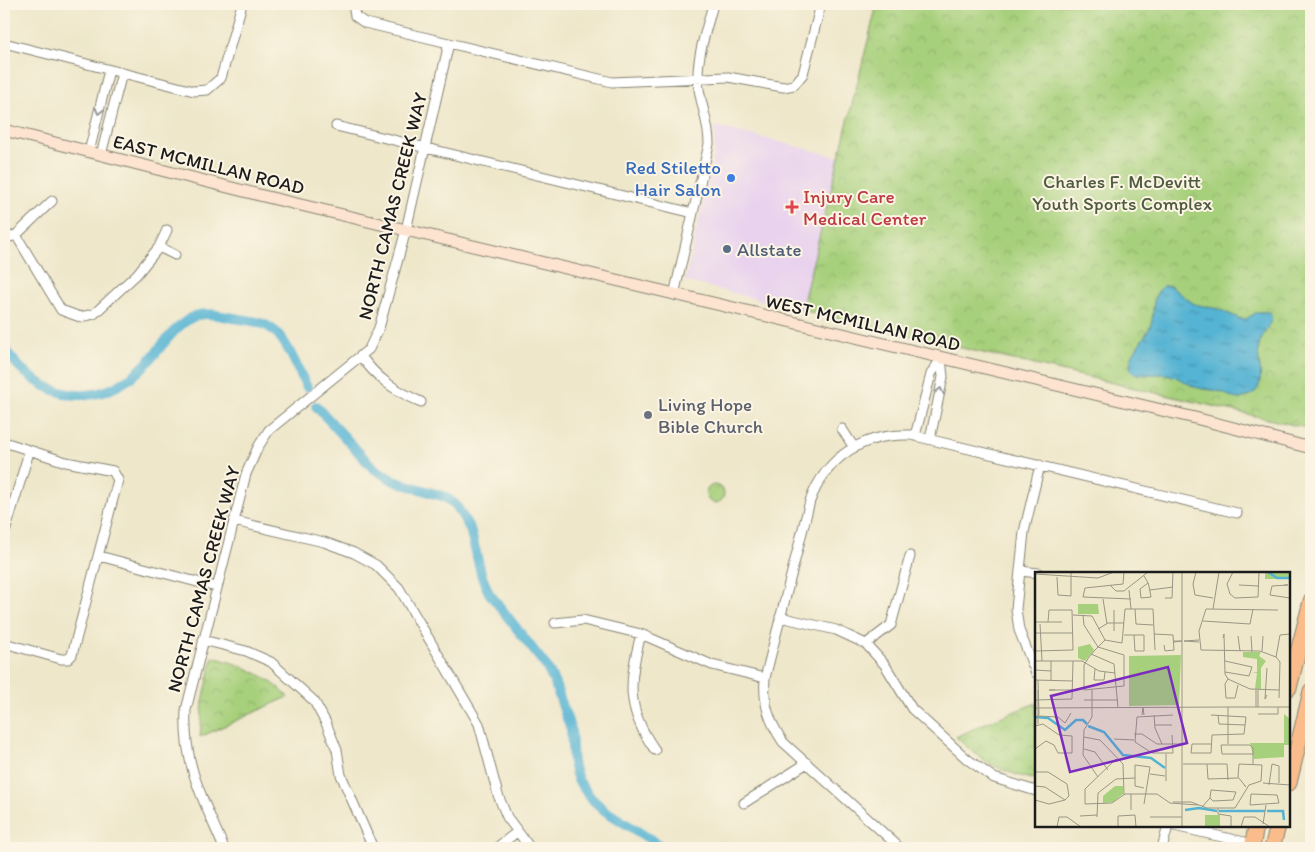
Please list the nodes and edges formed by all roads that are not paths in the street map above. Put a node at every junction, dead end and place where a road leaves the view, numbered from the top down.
1 (242, 4) edge
2 (353, 4) edge
3 (713, 4) edge
4 (822, 4) edge
5 (4, 43) edge
6 (449, 43) junction
7 (109, 70) junction
8 (122, 73) junction
9 (698, 79) junction
10 (336, 126) dead end
11 (4, 130) edge
12 (424, 146) junction
13 (89, 152) junction
14 (101, 155) junction
15 (52, 201) dead end
16 (693, 213) junction
17 (167, 230) dead end
18 (406, 230) junction
19 (16, 235) junction
20 (4, 239) edge
21 (159, 247) junction
22 (175, 255) dead end
23 (674, 295) junction
24 (361, 356) junction
25 (942, 359) junction
26 (421, 402) dead end
27 (842, 429) dead end
28 (915, 436) junction
29 (930, 439) junction
30 (4, 442) edge
31 (853, 446) junction
32 (1311, 448) edge
33 (29, 452) junction
34 (1040, 465) junction
35 (1237, 513) dead end
36 (234, 520) junction
37 (6, 528) dead end
38 (99, 556) junction
39 (910, 556) dead end
40 (1020, 571) junction
41 (1035, 573) edge
42 (216, 587) junction
43 (1311, 601) edge
44 (780, 616) junction
45 (554, 623) dead end
46 (641, 634) junction
47 (203, 640) junction
48 (4, 643) edge
49 (866, 644) junction
50 (1035, 670) edge
51 (765, 678) junction
52 (1290, 684) edge
53 (1311, 691) edge
54 (654, 750) dead end
55 (807, 763) junction
56 (1290, 779) edge
57 (1035, 791) edge
58 (744, 803) dead end
59 (1168, 827) edge
60 (1178, 827) edge
61 (1256, 827) edge
62 (1278, 827) edge
63 (517, 832) junction
64 (1252, 846) edge
65 (224, 848) edge
66 (373, 848) edge
67 (496, 848) edge
68 (530, 848) edge
69 (900, 848) edge
70 (1162, 848) edge
71 (1272, 848) edge

1 - 8 street
2 - 6 street
3 - 9 street
4 - 9 street
5 - 7 street
6 - 9 street
6 - 12 street, NORTH CAMAS CREEK WAY
7 - 8 street
7 -> 13 street
8 - 14 street
9 - 16 street
10 - 12 street
11 - 13 main road, EAST MCMILLAN ROAD
12 - 16 street
12 - 18 street, NORTH CAMAS CREEK WAY
13 - 14 main road, EAST MCMILLAN ROAD
14 - 18 main road, EAST MCMILLAN ROAD
15 - 19 street
16 - 23 street
17 - 21 street
18 - 23 main road, WEST MCMILLAN ROAD
18 - 24 street, NORTH CAMAS CREEK WAY
19 - 20 street
19 - 21 street
21 - 22 street
23 - 25 main road, WEST MCMILLAN ROAD
24 - 26 street
24 - 36 street, NORTH CAMAS CREEK WAY
25 - 28 street
29 -> 25 street
25 - 32 main road, WEST MCMILLAN ROAD
27 - 31 street
28 - 29 street
28 - 31 street
29 - 34 street
30 - 33 street
31 - 44 street
33 - 37 street
33 - 38 street
34 - 35 street
34 - 40 street
36 - 42 street, NORTH CAMAS CREEK WAY
36 - 63 street
38 - 42 street
38 - 48 street
39 - 49 street
40 - 41 street
40 - 50 street
42 - 47 street, NORTH CAMAS CREEK WAY
43 - 52 highway
44 - 49 street
44 - 51 street
45 - 46 street
46 - 51 street
46 - 54 street
47 - 65 street, NORTH CAMAS CREEK WAY
47 - 66 street
49 - 57 street
51 - 55 street
53 - 56 highway
55 - 58 street
55 - 69 street
59 - 70 street
60 - 64 street
61 - 64 highway
62 - 71 highway
63 - 67 street
63 - 68 street

